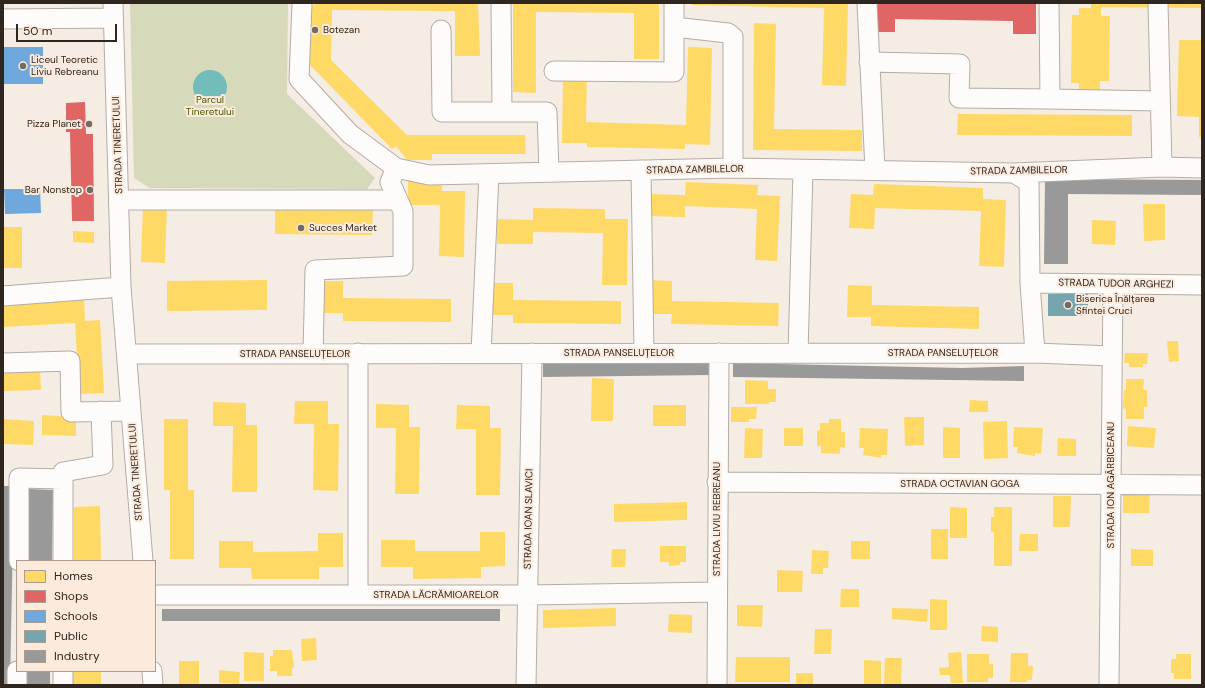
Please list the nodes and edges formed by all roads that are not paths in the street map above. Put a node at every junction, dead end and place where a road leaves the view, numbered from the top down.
1 (302, 3) edge
2 (501, 3) edge
3 (674, 3) edge
4 (867, 3) edge
5 (1049, 3) edge
6 (1158, 3) edge
7 (113, 11) edge
8 (3, 19) edge
9 (674, 27) junction
10 (441, 30) dead end
11 (869, 62) junction
12 (554, 71) dead end
13 (1050, 99) junction
14 (1160, 101) junction
15 (502, 112) junction
16 (1162, 167) junction
17 (396, 168) junction
18 (733, 168) junction
19 (1202, 168) edge
20 (641, 170) junction
21 (803, 170) junction
22 (875, 170) junction
23 (548, 172) junction
24 (1014, 173) junction
25 (489, 174) junction
26 (120, 200) junction
27 (398, 200) junction
28 (1030, 283) junction
29 (1113, 285) junction
30 (1202, 285) edge
31 (122, 287) junction
32 (3, 296) edge
33 (481, 353) junction
34 (532, 353) junction
35 (644, 353) junction
36 (719, 353) junction
37 (798, 353) junction
38 (1035, 353) junction
39 (127, 354) junction
40 (313, 354) junction
41 (358, 354) junction
42 (1112, 356) junction
43 (3, 363) edge
44 (131, 410) junction
45 (101, 411) junction
46 (63, 479) junction
47 (717, 482) junction
48 (1111, 485) junction
49 (1202, 485) edge
50 (19, 560) edge
51 (63, 560) edge
52 (142, 560) edge
53 (717, 592) junction
54 (156, 595) edge
55 (358, 595) junction
56 (527, 595) junction
57 (18, 672) edge
58 (64, 672) edge
59 (152, 672) edge
60 (17, 685) edge
61 (64, 685) edge
62 (153, 685) edge
63 (526, 685) edge
64 (717, 685) edge
65 (1109, 685) edge

1 - 17 street, STRADA ZAMBILELOR
2 - 15 street
3 - 9 street
4 - 11 street
5 - 13 street
6 - 14 street
7 - 8 street
7 - 26 street, STRADA TINERETULUI
9 - 12 street
9 - 18 street
10 - 15 street
11 - 13 street
11 - 22 street
13 - 14 street
14 - 16 street
15 - 23 street
16 - 19 street, STRADA ZAMBILELOR
16 - 24 street, STRADA ZAMBILELOR
17 - 25 street, STRADA ZAMBILELOR
17 - 27 street
18 - 20 street, STRADA ZAMBILELOR
18 - 21 street, STRADA ZAMBILELOR
20 - 23 street, STRADA ZAMBILELOR
20 - 35 street
21 - 22 street, STRADA ZAMBILELOR
21 - 37 street
22 - 24 street, STRADA ZAMBILELOR
23 - 25 street, STRADA ZAMBILELOR
24 - 28 street
25 - 33 street
26 - 27 street
26 - 31 street, STRADA TINERETULUI
27 - 40 street
28 - 29 street, STRADA TUDOR ARGHEZI
28 - 38 street
29 - 30 street, STRADA TUDOR ARGHEZI
29 - 42 street, STRADA ION AGÂRBICEANU
31 - 32 street
31 - 39 street, STRADA TINERETULUI
33 - 34 street, STRADA PANSELUȚELOR
33 - 41 street, STRADA PANSELUȚELOR
34 - 35 street, STRADA PANSELUȚELOR
34 - 56 street, STRADA IOAN SLAVICI
35 - 36 street, STRADA PANSELUȚELOR
36 - 37 street, STRADA PANSELUȚELOR
36 - 47 street, STRADA LIVIU REBREANU
37 - 38 street, STRADA PANSELUȚELOR
38 - 42 street, STRADA PANSELUȚELOR
39 - 40 street, STRADA PANSELUȚELOR
39 - 44 street, STRADA TINERETULUI
40 - 41 street, STRADA PANSELUȚELOR
41 - 55 street
42 - 48 street, STRADA ION AGÂRBICEANU
43 - 45 street
44 - 45 street
44 - 52 street, STRADA TINERETULUI
45 - 46 street
46 - 50 street
46 - 51 street
47 - 48 street, STRADA OCTAVIAN GOGA
47 - 53 street, STRADA LIVIU REBREANU
48 - 49 street, STRADA OCTAVIAN GOGA
48 - 65 street, STRADA ION AGÂRBICEANU
53 - 56 street, STRADA LĂCRĂMIOARELOR
53 - 64 street, STRADA LIVIU REBREANU
54 - 55 street, STRADA LĂCRĂMIOARELOR
55 - 56 street, STRADA LĂCRĂMIOARELOR
56 - 63 street, STRADA IOAN SLAVICI
57 - 60 street
58 - 61 street
59 - 62 street

